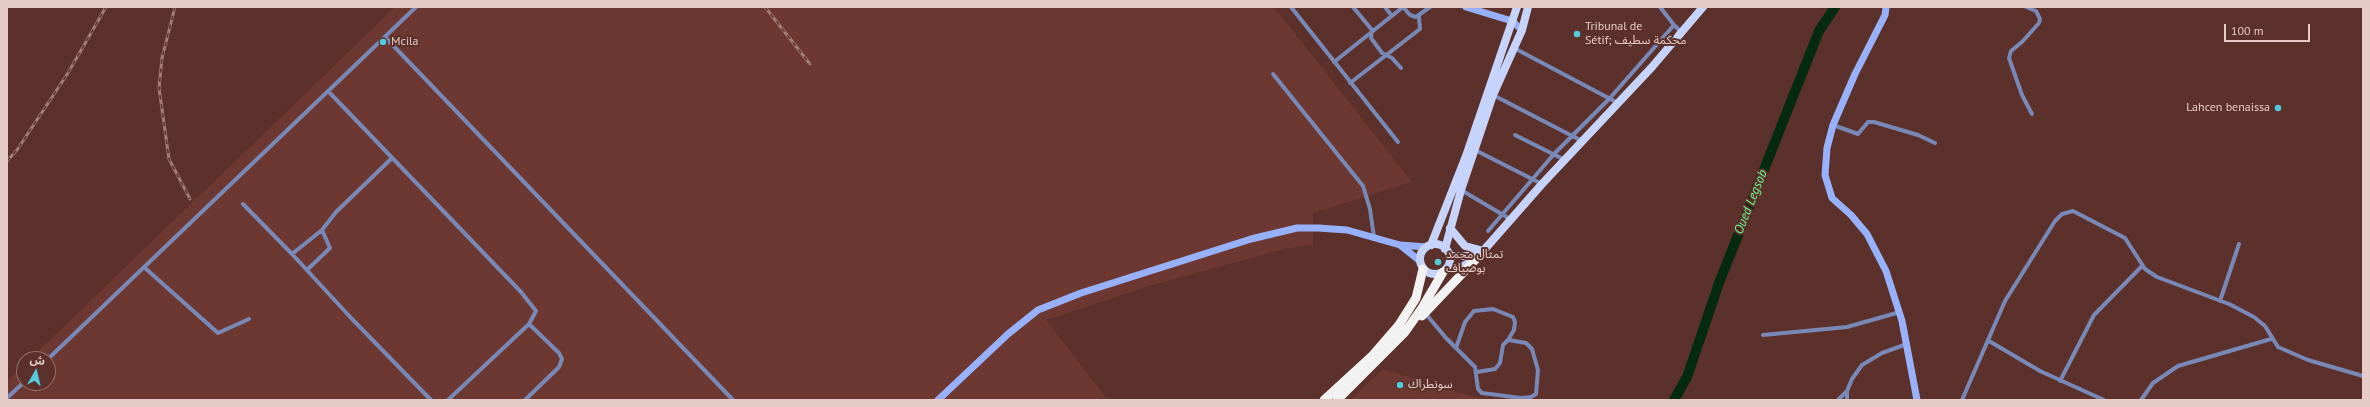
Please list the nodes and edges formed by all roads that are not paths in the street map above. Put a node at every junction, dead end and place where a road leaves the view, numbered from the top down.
1 (416, 7) edge
2 (1291, 7) edge
3 (1353, 7) edge
4 (1385, 7) edge
5 (1403, 7) edge
6 (1430, 7) edge
7 (1466, 7) edge
8 (1517, 7) edge
9 (1528, 7) edge
10 (1660, 7) edge
11 (1703, 7) edge
12 (1886, 7) edge
13 (2026, 7) edge
14 (1392, 16) junction
15 (1419, 17) junction
16 (1512, 21) junction
17 (1674, 25) junction
18 (1372, 30) junction
19 (1522, 30) junction
20 (1681, 32) junction
21 (385, 37) junction
22 (1514, 48) junction
23 (1385, 55) junction
24 (1645, 59) junction
25 (1334, 62) junction
26 (1652, 67) junction
27 (1400, 68) dead end
28 (1273, 74) dead end
29 (1350, 83) junction
30 (328, 91) junction
31 (1494, 95) junction
32 (1610, 98) junction
33 (1618, 104) junction
34 (2032, 114) dead end
35 (1833, 124) junction
36 (1515, 135) dead end
37 (1573, 135) junction
38 (1398, 142) dead end
39 (1583, 142) junction
40 (1935, 143) dead end
41 (1475, 150) junction
42 (1554, 154) junction
43 (392, 158) junction
44 (1566, 161) junction
45 (1534, 179) junction
46 (1542, 184) junction
47 (1460, 190) junction
48 (243, 204) dead end
49 (1507, 216) junction
50 (1450, 228) junction
51 (322, 230) junction
52 (1488, 231) dead end
53 (1374, 237) junction
54 (2239, 244) dead end
55 (1400, 245) junction
56 (1429, 246) junction
57 (1481, 252) junction
58 (1447, 253) junction
59 (292, 254) junction
60 (1422, 265) junction
61 (2142, 266) junction
62 (144, 268) junction
63 (307, 270) junction
64 (1444, 270) junction
65 (2220, 301) junction
66 (1425, 312) junction
67 (1900, 312) junction
68 (249, 318) dead end
69 (529, 324) junction
70 (1405, 332) junction
71 (1763, 335) dead end
72 (2271, 339) junction
73 (1508, 340) junction
74 (1989, 341) junction
75 (1907, 344) junction
76 (1456, 348) junction
77 (56, 351) edge
78 (1477, 372) junction
79 (2363, 376) edge
80 (2060, 381) junction
81 (16, 390) edge
82 (1847, 391) junction
83 (7, 398) edge
84 (431, 400) edge
85 (448, 400) edge
86 (525, 400) edge
87 (733, 400) edge
88 (938, 400) edge
89 (1324, 400) edge
90 (1337, 400) edge
91 (1838, 400) edge
92 (1847, 400) edge
93 (1917, 400) edge
94 (1962, 400) edge
95 (2104, 400) edge
96 (2141, 400) edge

1 - 21 street
2 - 25 street
3 - 18 street
4 - 14 street
5 - 14 street
5 - 15 street
6 - 15 street
7 - 16 street
8 - 16 main road
9 - 19 main road
10 - 17 street
11 - 20 main road
12 - 35 street
13 - 34 street
14 - 18 street
15 - 23 street
16 - 19 street
16 - 56 main road
17 - 20 street
17 - 24 street
18 - 23 street
18 - 25 street
19 - 22 main road
20 - 26 main road
21 - 30 street
21 - 87 street
22 - 31 main road
22 - 32 street
23 - 27 street
23 - 29 street
24 - 26 street
24 - 32 street
25 - 29 street
26 - 33 main road
28 - 53 street
29 - 38 street
30 - 43 street
30 - 62 street
31 - 37 street
31 - 41 main road
32 - 33 street
32 - 37 street
33 - 39 main road
35 - 40 street
35 - 67 street
36 - 42 street
37 - 39 street
37 - 42 street
39 - 44 main road
41 - 45 street
41 - 47 main road
42 - 44 street
42 - 45 street
43 - 51 street
43 - 69 street
44 - 46 main road
45 - 46 street
45 - 49 street
46 - 49 main road
47 - 49 street
47 - 50 main road
48 - 59 street
49 - 52 street
49 - 57 main road
50 - 57 main road
50 - 58 main road
51 - 59 street
51 - 63 street
53 - 55 street
53 - 88 street
54 - 65 street
55 - 56 street
55 - 60 street
56 - 58 main road
56 - 60 main road
57 - 58 main road
57 - 64 main road
57 - 66 highway
58 - 64 main road
59 - 63 street
60 - 64 main road
60 - 89 highway
61 - 65 street
61 - 74 street
61 - 80 street
62 - 68 street
62 - 77 street
63 - 84 street
64 - 70 highway
65 - 72 street
66 - 70 highway
66 - 76 street
67 - 71 street
67 - 75 street
69 - 85 street
69 - 86 street
70 - 90 highway
72 - 79 street
72 - 96 street
73 - 76 street
73 - 78 street
73 - 78 street
74 - 80 street
74 - 94 street
75 - 82 street
75 - 93 street
76 - 78 street
80 - 95 street
81 - 83 street
82 - 91 street
82 - 92 street

